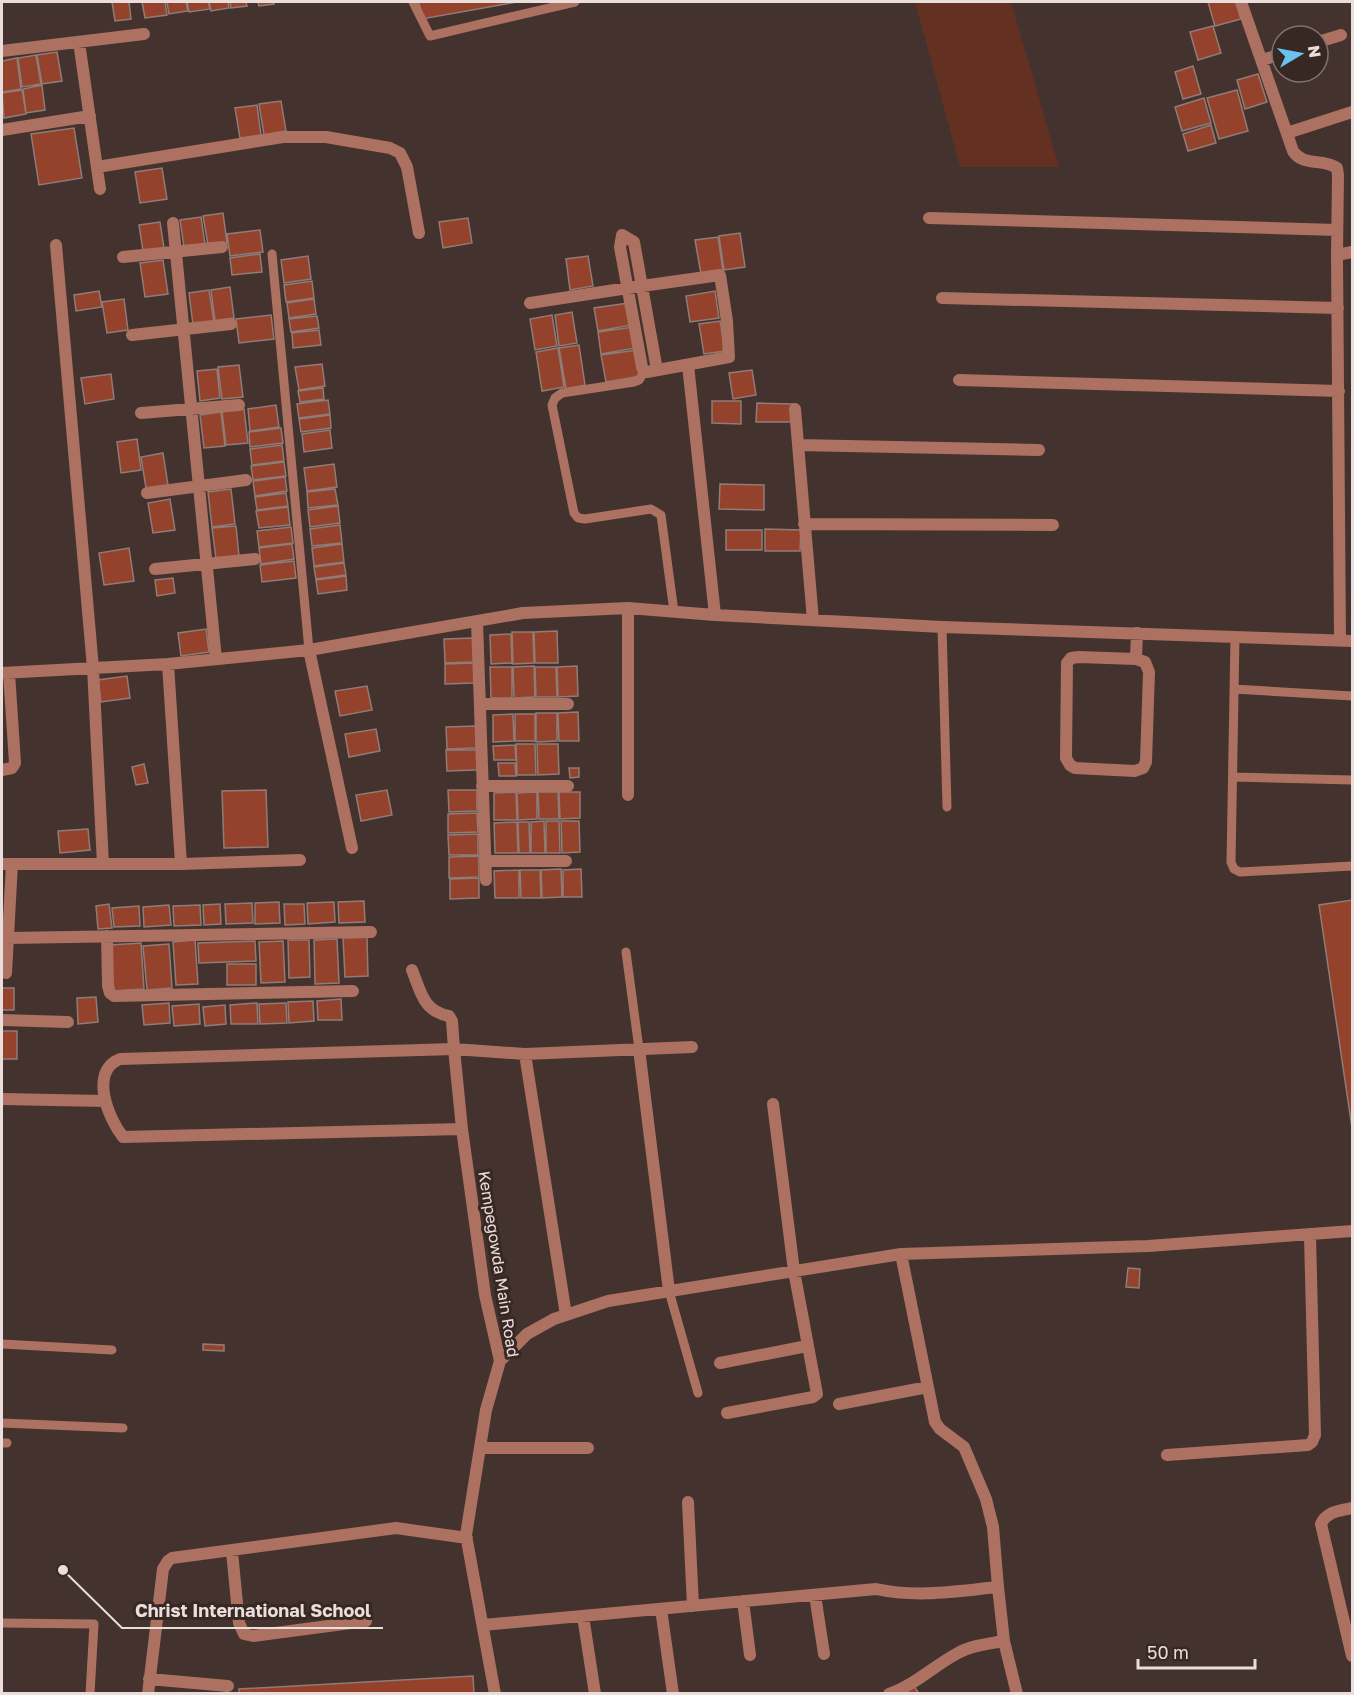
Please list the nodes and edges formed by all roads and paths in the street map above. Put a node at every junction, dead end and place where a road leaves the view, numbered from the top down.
1 (412, 2) edge
2 (575, 2) edge
3 (1241, 2) edge
4 (144, 34) dead end
5 (1341, 35) dead end
6 (1330, 38) edge
7 (79, 42) junction
8 (2, 51) edge
9 (1270, 58) edge
10 (1262, 60) junction
11 (1353, 112) edge
12 (90, 116) junction
13 (2, 130) edge
14 (1287, 133) junction
15 (97, 167) junction
16 (100, 189) dead end
17 (929, 218) dead end
18 (173, 223) dead end
19 (1337, 230) junction
20 (419, 233) dead end
21 (56, 245) dead end
22 (222, 247) dead end
23 (176, 252) junction
24 (1353, 252) edge
25 (272, 254) dead end
26 (1337, 255) junction
27 (123, 257) dead end
28 (643, 285) junction
29 (628, 288) junction
30 (942, 298) dead end
31 (530, 303) dead end
32 (1338, 308) junction
33 (231, 324) dead end
34 (183, 329) junction
35 (132, 335) dead end
36 (688, 365) junction
37 (657, 370) junction
38 (644, 372) junction
39 (959, 380) dead end
40 (1339, 391) junction
41 (238, 405) dead end
42 (191, 408) junction
43 (795, 409) dead end
44 (141, 413) dead end
45 (798, 445) junction
46 (1039, 450) dead end
47 (246, 480) dead end
48 (199, 486) junction
49 (147, 493) dead end
50 (804, 524) junction
51 (1053, 525) dead end
52 (255, 559) dead end
53 (206, 564) junction
54 (155, 569) dead end
55 (628, 608) junction
56 (674, 612) junction
57 (715, 615) junction
58 (813, 620) junction
59 (477, 622) junction
60 (942, 627) junction
61 (1137, 633) junction
62 (1235, 637) junction
63 (1346, 641) edge
64 (309, 650) junction
65 (216, 659) junction
66 (1136, 659) junction
67 (168, 664) junction
68 (93, 668) junction
69 (5, 673) edge
70 (1234, 689) junction
71 (1353, 696) edge
72 (480, 704) junction
73 (568, 704) dead end
74 (2, 770) edge
75 (1233, 777) junction
76 (1353, 780) edge
77 (482, 786) junction
78 (568, 786) dead end
79 (628, 795) dead end
80 (947, 807) dead end
81 (352, 848) dead end
82 (300, 860) dead end
83 (485, 861) junction
84 (566, 861) dead end
85 (7, 864) edge
86 (103, 864) junction
87 (181, 864) junction
88 (1353, 866) edge
89 (486, 880) dead end
90 (371, 932) dead end
91 (107, 936) junction
92 (8, 938) junction
93 (626, 952) dead end
94 (412, 970) dead end
95 (6, 973) dead end
96 (353, 991) dead end
97 (2, 1020) edge
98 (68, 1022) dead end
99 (692, 1047) dead end
100 (454, 1049) junction
101 (639, 1049) junction
102 (525, 1054) junction
103 (2, 1099) edge
104 (104, 1101) junction
105 (772, 1104) dead end
106 (462, 1130) junction
107 (1353, 1232) edge
108 (1310, 1236) junction
109 (901, 1254) junction
110 (794, 1271) junction
111 (669, 1291) junction
112 (566, 1315) junction
113 (2, 1344) edge
114 (807, 1346) junction
115 (112, 1350) dead end
116 (500, 1361) junction
117 (720, 1363) dead end
118 (928, 1387) junction
119 (698, 1393) dead end
120 (839, 1404) dead end
121 (727, 1413) dead end
122 (2, 1423) edge
123 (123, 1428) dead end
124 (480, 1448) junction
125 (588, 1449) dead end
126 (1167, 1455) dead end
127 (688, 1502) dead end
128 (1353, 1508) edge
129 (467, 1538) junction
130 (232, 1551) junction
131 (998, 1587) junction
132 (815, 1595) junction
133 (743, 1601) junction
134 (693, 1606) junction
135 (661, 1609) junction
136 (583, 1616) junction
137 (366, 1621) dead end
138 (2, 1623) edge
139 (483, 1625) junction
140 (1004, 1641) junction
141 (824, 1654) dead end
142 (750, 1655) dead end
143 (1353, 1656) edge
144 (149, 1679) junction
145 (228, 1686) dead end
146 (90, 1694) edge
147 (148, 1694) edge
148 (495, 1694) edge
149 (595, 1694) edge
150 (673, 1694) edge
151 (889, 1694) edge
152 (1017, 1694) edge

1 - 2 lane
3 - 10 street
4 - 7 street
5 - 6 street
7 - 8 street
7 - 12 street
9 - 10 street
10 - 14 street
11 - 14 street
12 - 13 street
12 - 15 street
14 - 19 street
15 - 16 street
15 - 20 street
17 - 19 street
18 - 23 street
19 - 26 street
21 - 68 street
22 - 23 street
23 - 27 street
23 - 34 street
24 - 26 street
25 - 64 lane
26 - 32 street
28 - 29 street
28 - 29 street
28 - 36 street
28 - 37 street
29 - 31 street
29 - 38 street
30 - 32 street
32 - 40 street
33 - 34 street
34 - 35 street
34 - 42 street
36 - 37 street
36 - 57 street
37 - 38 street
38 - 56 lane
39 - 40 street
40 - 63 street
41 - 42 street
42 - 44 street
42 - 48 street
43 - 45 street
45 - 46 street
45 - 50 street
47 - 48 street
48 - 49 street
48 - 53 street
50 - 51 street
50 - 58 street
52 - 53 street
53 - 54 street
53 - 65 street
55 - 56 street
55 - 59 street
55 - 79 street
56 - 57 street
57 - 58 street
58 - 60 street
59 - 64 street
59 - 72 street
60 - 61 street
60 - 80 lane
61 - 62 street
61 - 66 street
62 - 63 street
62 - 70 lane
64 - 65 street
64 - 81 street
65 - 67 street
66 - 66 street
67 - 68 street
67 - 87 street
68 - 69 street
68 - 86 street
69 - 74 street
70 - 71 lane
70 - 75 lane
72 - 73 street
72 - 77 street
75 - 76 lane
75 - 88 lane
77 - 78 street
77 - 83 street
82 - 87 street
83 - 84 street
83 - 89 street
85 - 86 street
85 - 92 street
86 - 87 street
90 - 91 street
91 - 92 street
91 - 96 street
92 - 95 street
93 - 101 lane
94 - 100 street, Kempegowda Main Road
97 - 98 street
99 - 101 street
100 - 102 street
100 - 104 street
100 - 106 street, Kempegowda Main Road
101 - 102 street
101 - 111 street
102 - 112 street
103 - 104 street
104 - 106 street
105 - 110 street
106 - 116 street, Kempegowda Main Road
107 - 108 street
108 - 109 street
108 - 126 street
109 - 110 street
109 - 118 street
110 - 111 street
110 - 114 street
111 - 112 street
111 - 119 lane
112 - 116 street
113 - 115 lane
114 - 117 street
114 - 121 street
116 - 124 street, Kempegowda Main Road
118 - 120 street
118 - 131 street
122 - 123 lane
124 - 125 street
124 - 129 street, Kempegowda Main Road
127 - 134 street
128 - 143 street
129 - 130 street
129 - 139 street, Kempegowda Main Road
130 - 137 street
130 - 144 street
131 - 132 street
131 - 140 street
132 - 133 street
132 - 141 street
133 - 134 street
133 - 142 street
134 - 135 street
135 - 136 street
135 - 150 street
136 - 139 street
136 - 149 street
138 - 146 lane
139 - 148 street, Kempegowda Main Road
140 - 151 street
140 - 152 street
144 - 145 street
144 - 147 street

